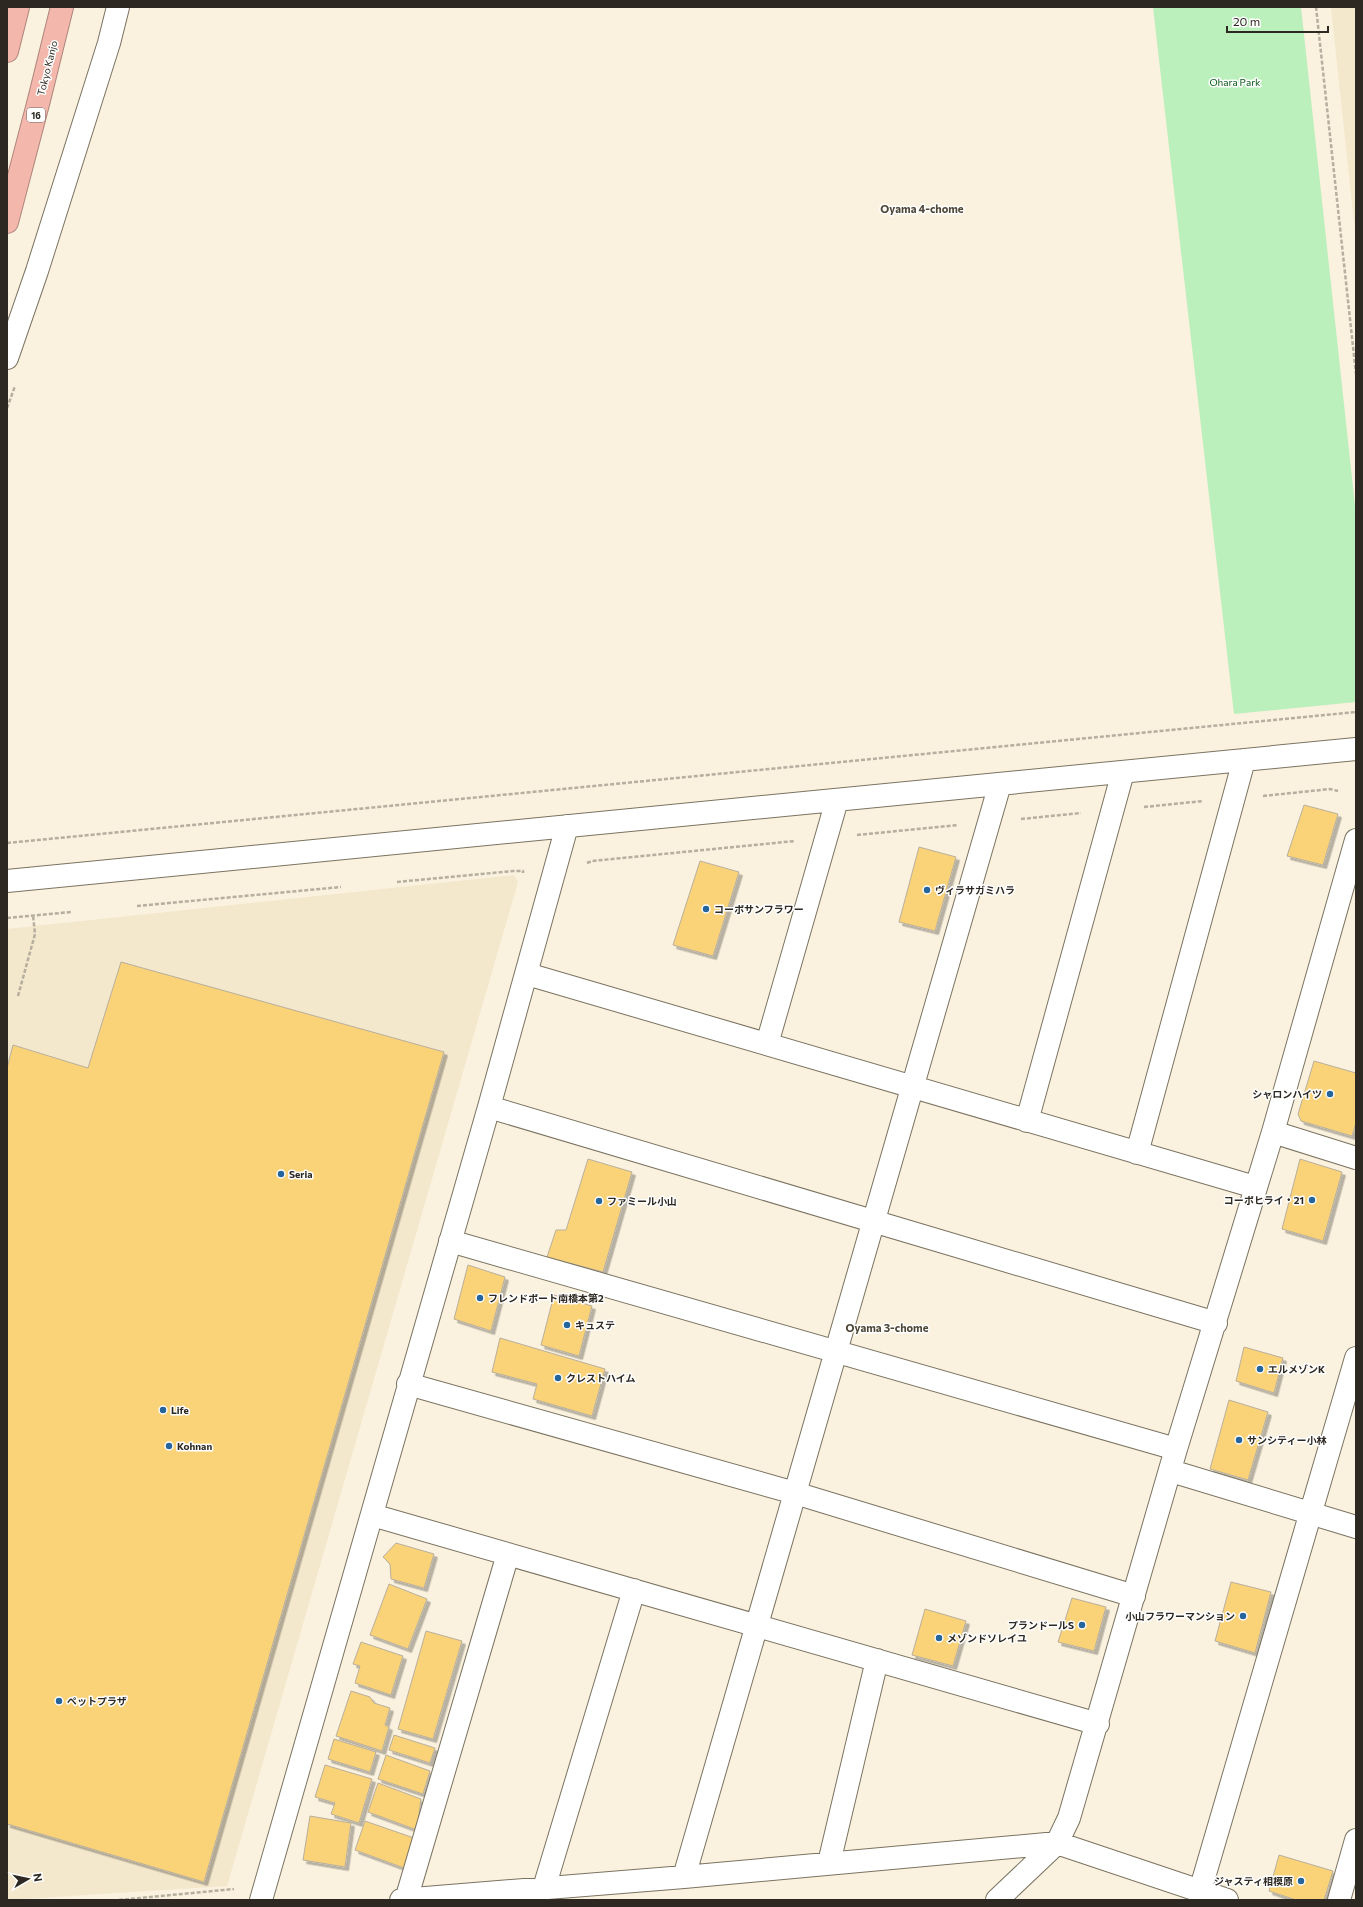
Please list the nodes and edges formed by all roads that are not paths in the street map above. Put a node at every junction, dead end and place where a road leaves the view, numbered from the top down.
1 (18, 7) edge
2 (62, 7) edge
3 (118, 7) edge
4 (7, 51) edge
5 (7, 222) edge
6 (7, 358) edge
7 (1356, 749) edge
8 (1244, 760) junction
9 (1122, 772) junction
10 (1000, 784) junction
11 (837, 800) junction
12 (568, 826) junction
13 (1356, 840) edge
14 (7, 881) edge
15 (527, 974) junction
16 (767, 1044) junction
17 (913, 1087) junction
18 (489, 1107) junction
19 (1027, 1121) junction
20 (1273, 1132) junction
21 (1137, 1153) junction
22 (1356, 1158) edge
23 (1255, 1187) junction
24 (874, 1221) junction
25 (450, 1241) junction
26 (1216, 1323) junction
27 (836, 1352) junction
28 (1356, 1358) edge
29 (408, 1384) junction
30 (1176, 1449) junction
31 (1171, 1471) junction
32 (795, 1493) junction
33 (1310, 1513) junction
34 (372, 1515) junction
35 (1356, 1527) edge
36 (508, 1554) junction
37 (634, 1590) junction
38 (1134, 1596) junction
39 (757, 1626) junction
40 (877, 1660) junction
41 (1098, 1724) junction
42 (1356, 1840) edge
43 (1057, 1843) junction
44 (829, 1863) junction
45 (684, 1877) junction
46 (544, 1888) junction
47 (1200, 1891) junction
48 (492, 1896) edge
49 (261, 1900) edge
50 (401, 1900) edge
51 (406, 1900) edge
52 (997, 1900) edge
53 (1227, 1900) edge
54 (1339, 1900) edge

1 - 4 highway
2 - 5 highway, Tokyo Kanjo / 16
3 - 6 street
7 - 8 street
8 - 9 street
8 - 21 street
9 - 10 street
9 - 19 street
10 - 11 street
10 - 17 street
11 - 12 street
11 - 16 street
12 - 14 street
12 - 15 street
13 - 20 street
15 - 16 street
15 - 18 street
16 - 17 street
17 - 19 street
17 - 24 street
18 - 24 street
18 - 25 street
19 - 21 street
20 - 22 street
20 - 23 street
21 - 23 street
23 - 26 street
24 - 26 street
24 - 27 street
25 - 27 street
25 - 29 street
26 - 30 street
27 - 30 street
27 - 32 street
28 - 33 street
29 - 32 street
29 - 34 street
30 - 31 street
31 - 33 street
31 - 38 street
32 - 38 street
32 - 39 street
33 - 35 street
33 - 47 street
34 - 36 street
34 - 49 street
36 - 37 street
36 - 51 street
37 - 39 street
37 - 46 street
38 - 41 street
39 - 40 street
39 - 45 street
40 - 41 street
40 - 44 street
41 - 43 street
42 - 54 street
43 - 44 street
43 - 47 street
43 - 52 street
44 - 45 street
45 - 46 street
46 - 48 street
47 - 53 street
48 - 51 street
50 - 51 street

